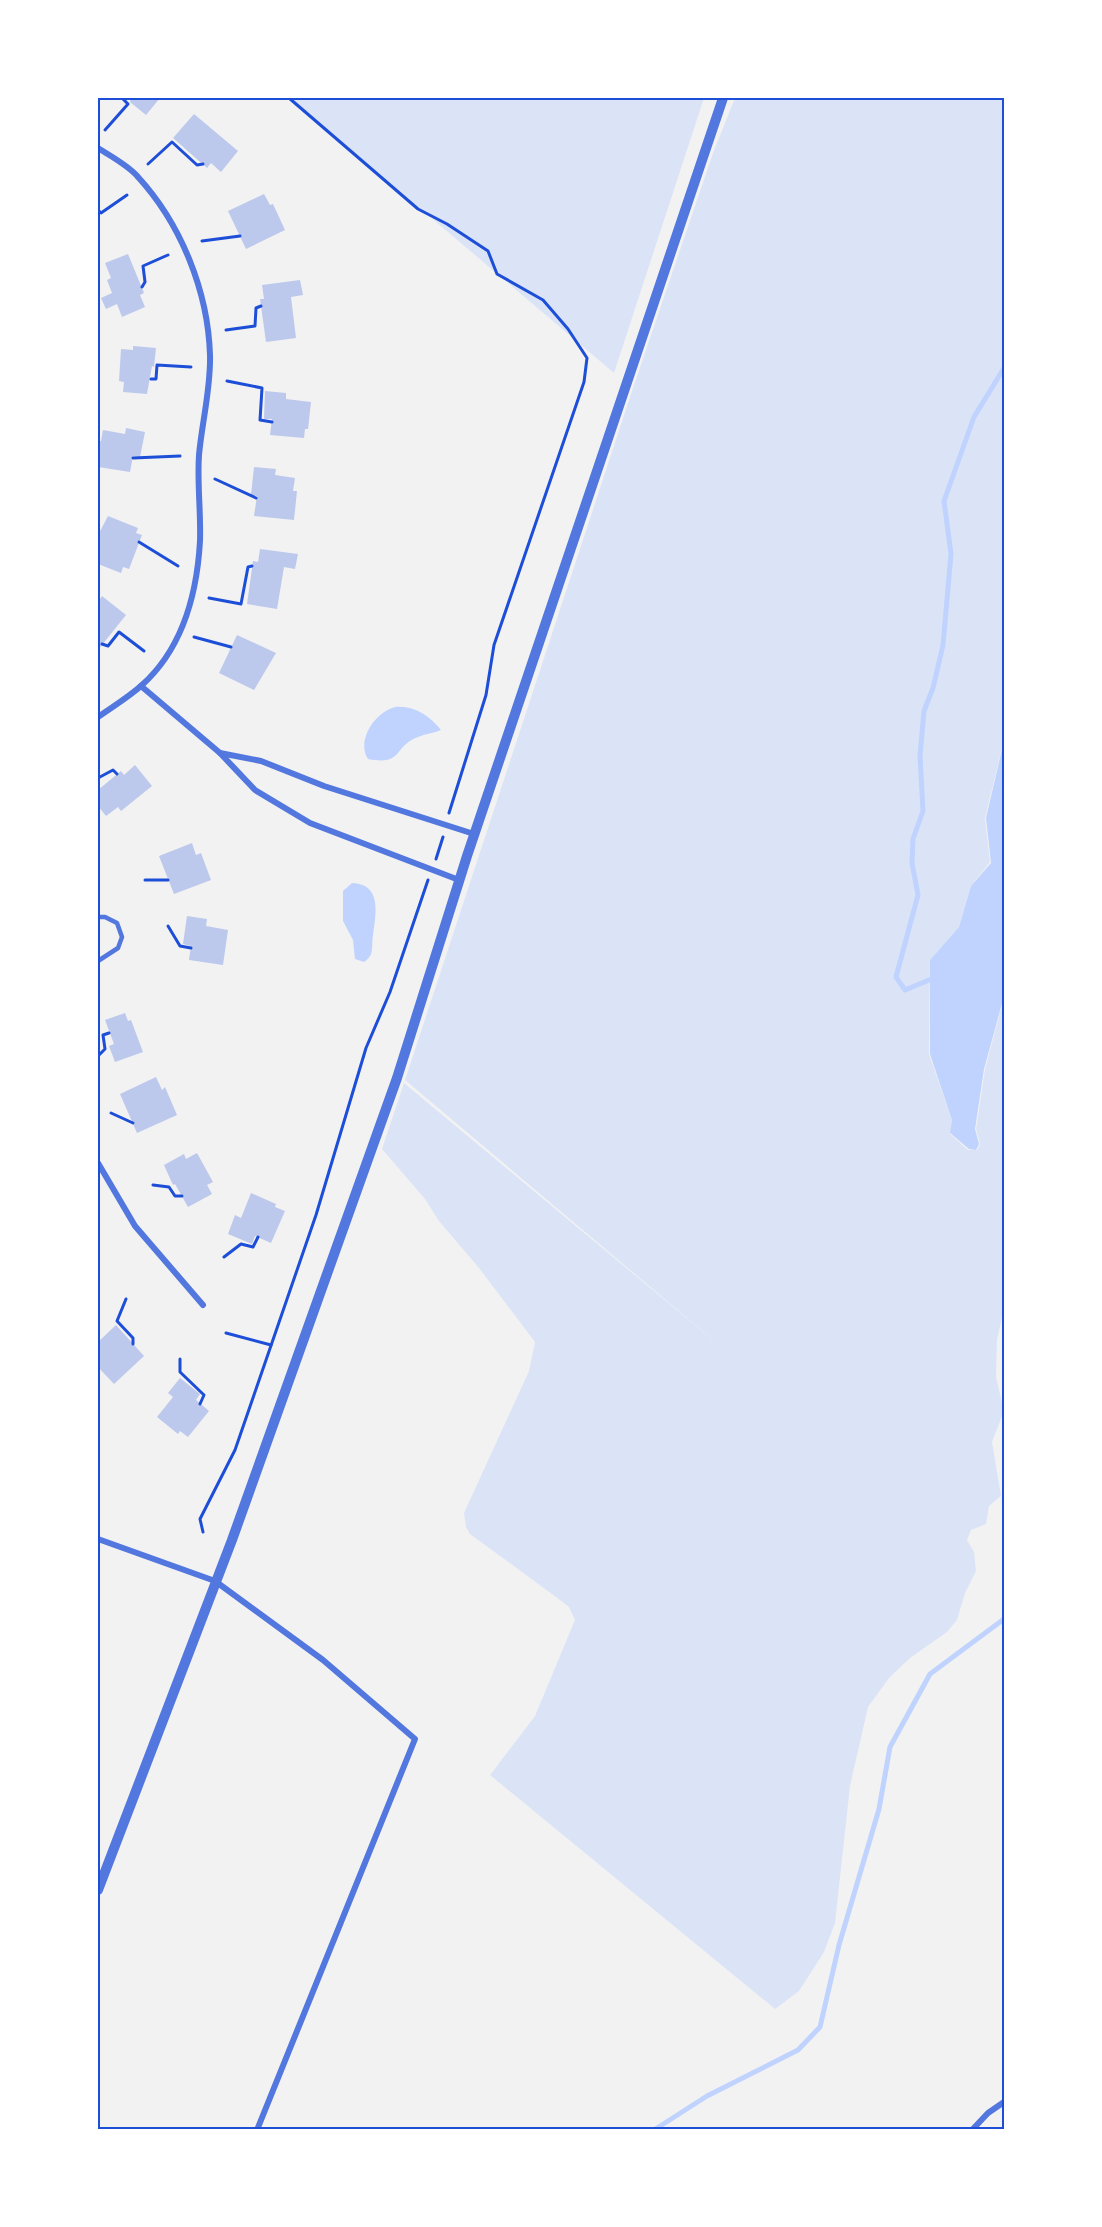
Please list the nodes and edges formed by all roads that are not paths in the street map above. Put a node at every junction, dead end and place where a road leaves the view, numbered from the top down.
1 (723, 98) edge
2 (98, 148) edge
3 (141, 686) junction
4 (98, 717) edge
5 (220, 753) junction
6 (474, 834) junction
7 (459, 880) junction
8 (98, 917) edge
9 (98, 961) edge
10 (98, 1163) edge
11 (202, 1305) dead end
12 (98, 1539) edge
13 (215, 1581) junction
14 (98, 1890) edge
15 (1005, 2102) edge
16 (257, 2130) edge
17 (972, 2130) edge

1 - 6 street
2 - 3 street
3 - 4 street
3 - 5 street
5 - 6 street
5 - 7 street
6 - 7 street
7 - 13 street
8 - 9 lane
10 - 11 street
12 - 13 street
13 - 14 street
13 - 16 street
15 - 17 street

